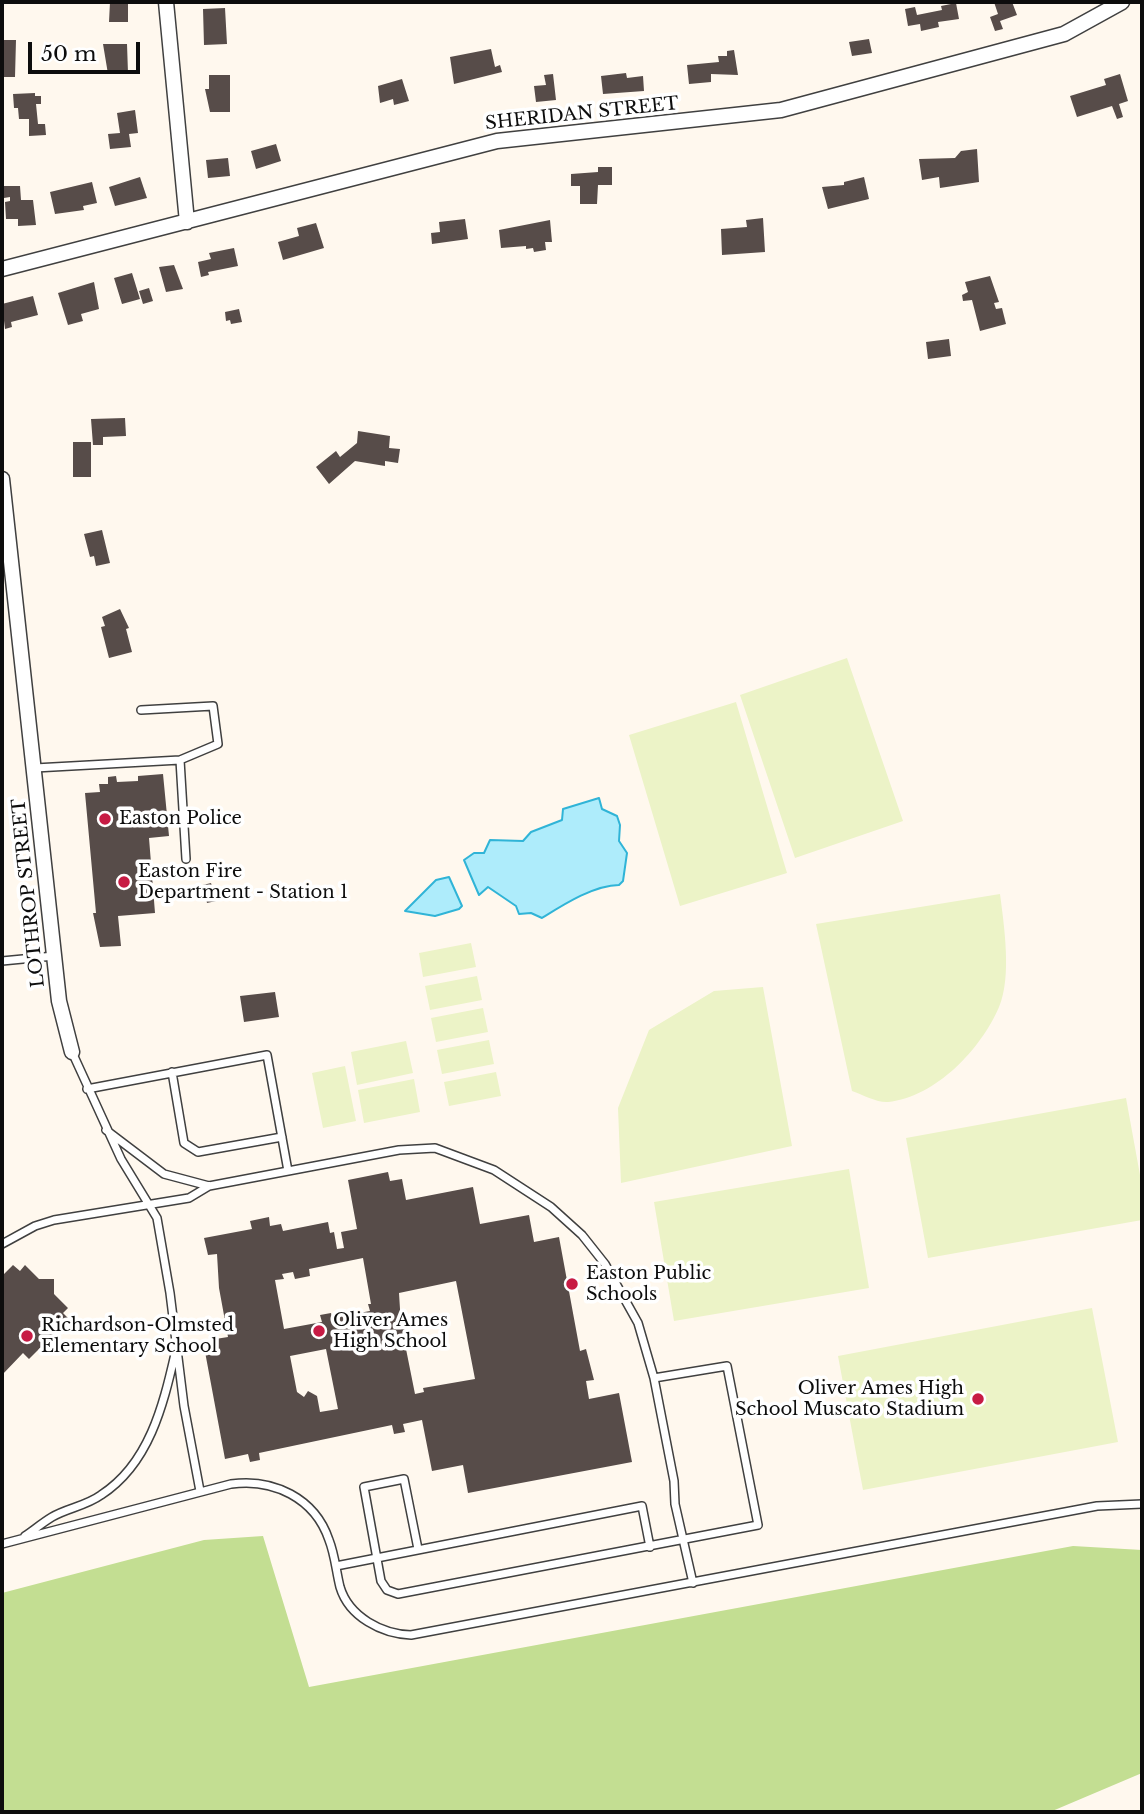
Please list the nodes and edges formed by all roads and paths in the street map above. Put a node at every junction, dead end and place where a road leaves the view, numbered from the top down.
1 (166, 2) edge
2 (1122, 2) edge
3 (187, 222) junction
4 (2, 269) edge
5 (2, 480) edge
6 (141, 710) dead end
7 (180, 760) junction
8 (35, 768) junction
9 (186, 859) dead end
10 (55, 956) junction
11 (2, 961) edge
12 (72, 1052) joint
13 (172, 1072) junction
14 (88, 1089) junction
15 (106, 1130) junction
16 (282, 1137) junction
17 (288, 1171) junction
18 (209, 1186) junction
19 (148, 1204) junction
20 (2, 1244) edge
21 (177, 1347) junction
22 (654, 1378) junction
23 (200, 1491) junction
24 (1142, 1504) edge
25 (20, 1539) junction
26 (684, 1540) junction
27 (2, 1544) edge
28 (650, 1547) junction
29 (418, 1549) junction
30 (377, 1557) junction
31 (336, 1566) junction
32 (693, 1583) junction

1 - 3 street
2 - 3 street, SHERIDAN STREET
3 - 4 street, SHERIDAN STREET
5 - 8 street, LOTHROP STREET
6 - 7 lane
7 - 8 lane
7 - 9 lane
8 - 10 street, LOTHROP STREET
10 - 11 lane
10 - 12 street, LOTHROP STREET
12 - 14 lane
13 - 14 lane
13 - 16 lane
13 - 16 lane
14 - 15 lane
15 - 18 lane
15 - 19 lane
16 - 17 lane
17 - 18 lane
17 - 22 lane
18 - 19 lane
19 - 20 lane
19 - 21 lane
21 - 23 lane
21 - 25 lane
22 - 26 lane
22 - 26 lane
23 - 25 lane
23 - 31 lane
24 - 32 lane
25 - 27 lane
26 - 28 lane
26 - 32 lane
28 - 29 lane
28 - 30 lane
29 - 30 lane
29 - 30 lane
30 - 31 lane
31 - 32 lane

